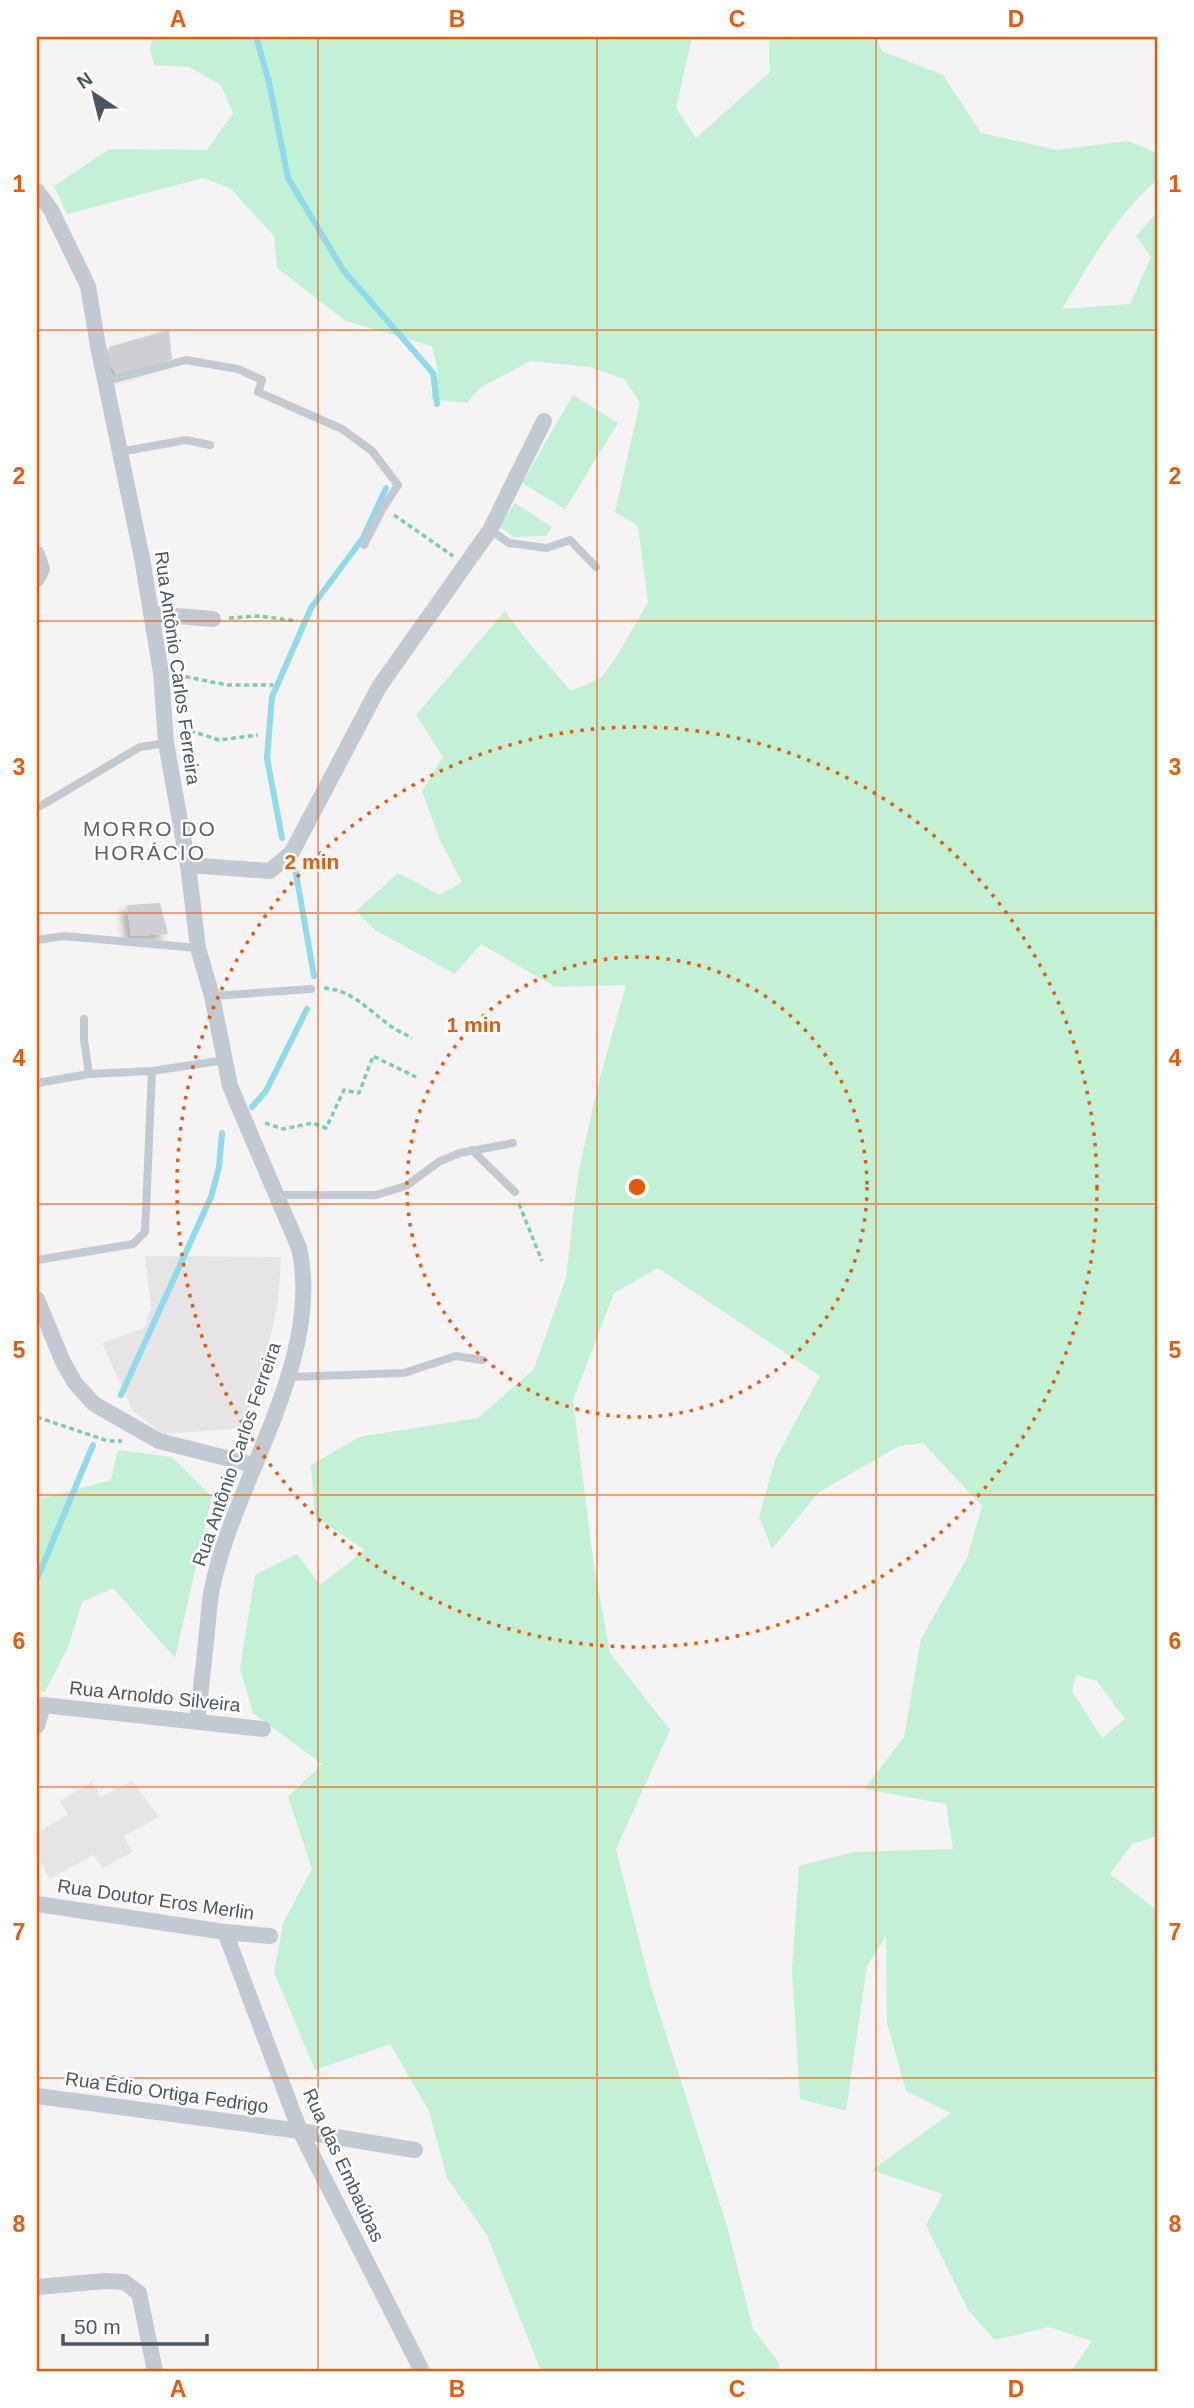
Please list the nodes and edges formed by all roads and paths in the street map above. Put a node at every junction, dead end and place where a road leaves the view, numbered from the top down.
1 (37, 191) edge
2 (106, 381) junction
3 (544, 421) dead end
4 (210, 445) dead end
5 (119, 452) junction
6 (383, 508) junction
7 (491, 530) junction
8 (364, 545) dead end
9 (37, 554) edge
10 (467, 566) junction
11 (596, 567) dead end
12 (37, 579) edge
13 (151, 614) junction
14 (213, 619) joint
15 (297, 621) dead end
16 (161, 673) junction
17 (273, 685) dead end
18 (166, 724) junction
19 (258, 735) dead end
20 (166, 743) junction
21 (37, 808) edge
22 (188, 865) junction
23 (37, 940) edge
24 (198, 948) junction
25 (311, 989) joint
26 (212, 996) junction
27 (84, 1019) dead end
28 (412, 1038) dead end
29 (225, 1060) junction
30 (152, 1071) junction
31 (89, 1074) junction
32 (416, 1077) dead end
33 (37, 1083) edge
34 (242, 1117) junction
35 (513, 1143) dead end
36 (472, 1150) junction
37 (515, 1192) joint
38 (277, 1195) junction
39 (37, 1260) edge
40 (542, 1261) dead end
41 (37, 1299) edge
42 (482, 1360) dead end
43 (288, 1377) junction
44 (37, 1417) edge
45 (159, 1441) junction
46 (254, 1465) junction
47 (197, 1721) junction
48 (37, 1726) edge
49 (263, 1729) dead end
50 (37, 1904) edge
51 (225, 1932) junction
52 (270, 1936) dead end
53 (37, 2096) edge
54 (300, 2131) junction
55 (415, 2150) dead end
56 (37, 2287) edge
57 (155, 2371) edge
58 (422, 2371) edge

1 - 2 street, Rua Antônio Carlos Ferreira
2 - 5 street, Rua Antônio Carlos Ferreira
2 - 6 lane
3 - 7 street
4 - 5 lane
5 - 13 street, Rua Antônio Carlos Ferreira
6 - 8 lane
6 - 10 path
7 - 10 street
7 - 11 lane
9 - 12 street
10 - 22 street
13 - 14 street
13 - 16 street, Rua Antônio Carlos Ferreira
14 - 15 path
16 - 17 path
16 - 18 street, Rua Antônio Carlos Ferreira
18 - 19 path
18 - 20 street, Rua Antônio Carlos Ferreira
20 - 21 lane
20 - 22 street, Rua Antônio Carlos Ferreira
22 - 24 street, Rua Antônio Carlos Ferreira
23 - 24 lane
24 - 26 street, Rua Antônio Carlos Ferreira
25 - 26 lane
25 - 28 path
26 - 29 street, Rua Antônio Carlos Ferreira
27 - 31 lane
29 - 30 lane
29 - 34 street, Rua Antônio Carlos Ferreira
30 - 31 lane
30 - 39 lane
31 - 33 lane
32 - 34 path
34 - 38 street, Rua Antônio Carlos Ferreira
35 - 36 lane
36 - 37 lane
36 - 38 lane
37 - 40 path
38 - 43 street, Rua Antônio Carlos Ferreira
41 - 45 street
42 - 43 lane
43 - 46 street, Rua Antônio Carlos Ferreira
44 - 45 path
45 - 46 street
46 - 47 street, Rua Antônio Carlos Ferreira
47 - 48 street, Rua Arnoldo Silveira
47 - 49 street, Rua Arnoldo Silveira
50 - 51 street, Rua Doutor Eros Merlin
51 - 52 street, Rua Doutor Eros Merlin
51 - 54 street, Rua das Embaúbas
53 - 54 street, Rua Édio Ortiga Fedrigo
54 - 55 street, Rua Édio Ortiga Fedrigo
54 - 58 street, Rua das Embaúbas
56 - 57 street

